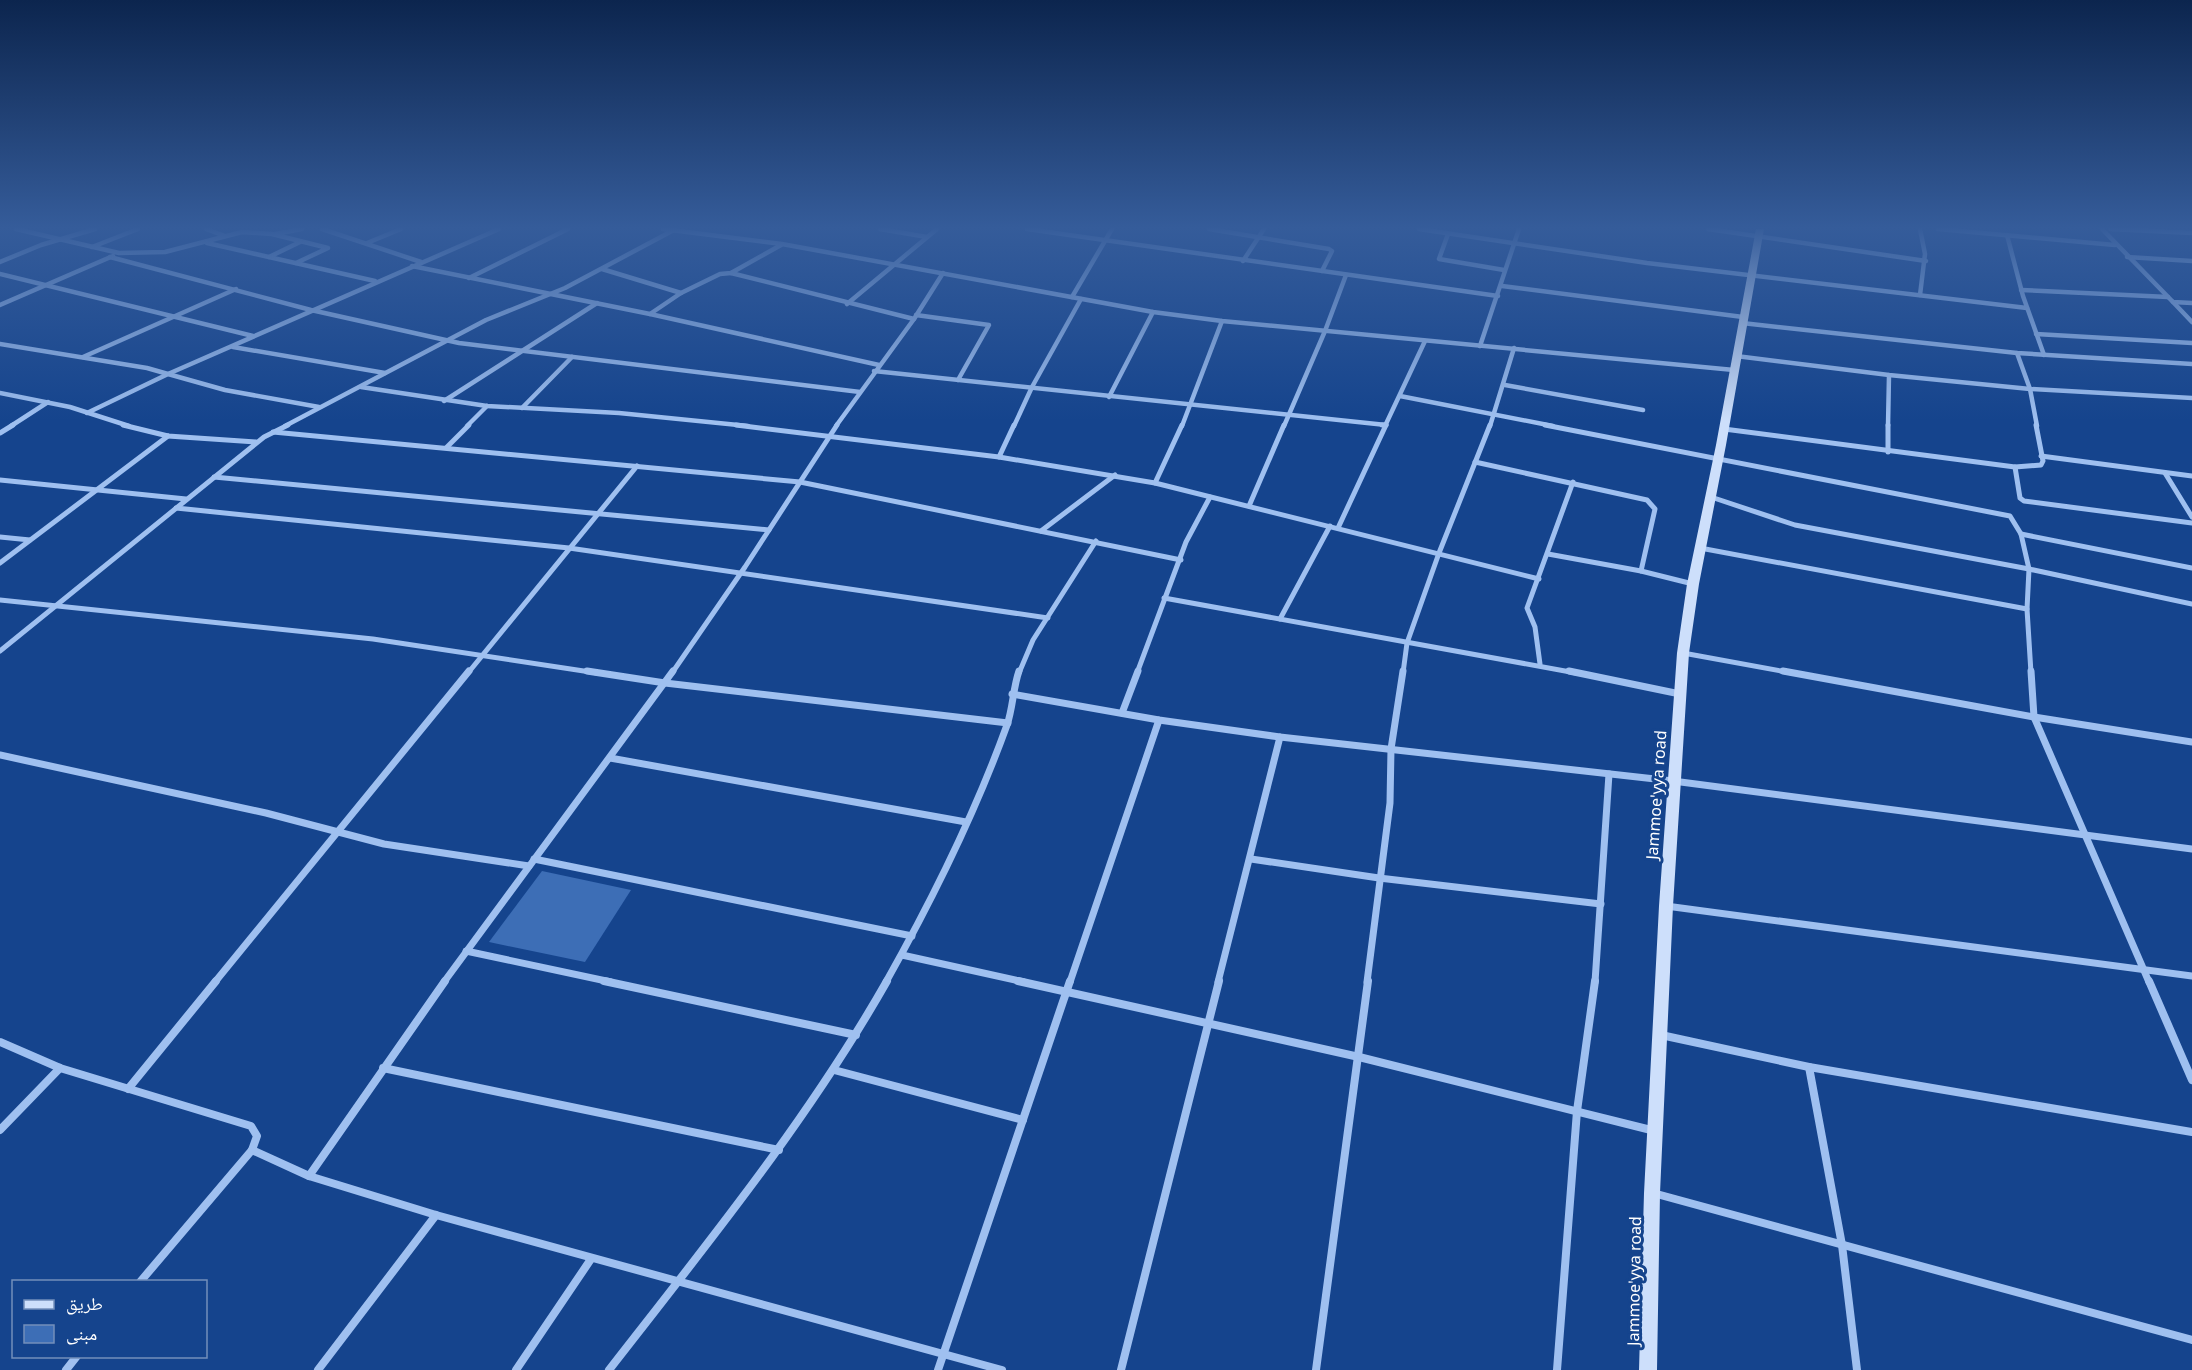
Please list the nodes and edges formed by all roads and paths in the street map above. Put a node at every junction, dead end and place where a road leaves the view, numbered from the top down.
1 (28, 293) edge
2 (78, 293) edge
3 (227, 293) edge
4 (250, 293) edge
5 (351, 293) edge
6 (539, 293) edge
7 (554, 293) edge
8 (681, 293) edge
9 (805, 293) edge
10 (860, 293) edge
11 (930, 293) edge
12 (1050, 293) edge
13 (1074, 293) edge
14 (1339, 293) edge
15 (1476, 293) edge
16 (1499, 293) edge
17 (1551, 293) edge
18 (1748, 293) edge
19 (1899, 293) edge
20 (2023, 293) edge
21 (2083, 293) edge
22 (2164, 293) edge
23 (550, 295) junction
24 (1920, 295) joint
25 (1498, 296) junction
26 (1072, 297) junction
27 (2168, 297) junction
28 (1082, 299) junction
29 (2173, 302) junction
30 (597, 303) junction
31 (2192, 303) edge
32 (847, 304) junction
33 (0, 305) edge
34 (2027, 308) junction
35 (311, 310) junction
36 (1153, 312) junction
37 (650, 314) junction
38 (174, 317) junction
39 (915, 317) junction
40 (1743, 320) junction
41 (1222, 321) junction
42 (2192, 322) edge
43 (1325, 331) junction
44 (2036, 334) junction
45 (253, 336) junction
46 (447, 340) junction
47 (1425, 341) junction
48 (2192, 343) edge
49 (0, 344) edge
50 (231, 346) junction
51 (1480, 346) junction
52 (1514, 348) junction
53 (521, 351) junction
54 (2017, 353) junction
55 (2044, 355) junction
56 (82, 357) junction
57 (572, 357) junction
58 (1735, 363) junction
59 (2192, 364) edge
60 (876, 368) junction
61 (168, 374) junction
62 (386, 374) junction
63 (1889, 375) junction
64 (958, 380) junction
65 (1505, 385) junction
66 (361, 387) junction
67 (1032, 387) junction
68 (2030, 389) junction
69 (860, 392) junction
70 (0, 393) edge
71 (1400, 396) junction
72 (1110, 397) junction
73 (2192, 398) edge
74 (444, 401) junction
75 (48, 402) junction
76 (487, 406) junction
77 (1191, 406) junction
78 (320, 407) junction
79 (522, 408) junction
80 (1643, 410) dead end
81 (87, 413) junction
82 (1495, 413) junction
83 (1288, 415) junction
84 (1386, 426) junction
85 (1724, 429) junction
86 (273, 432) junction
87 (0, 433) edge
88 (168, 436) junction
89 (830, 436) junction
90 (256, 442) junction
91 (447, 447) junction
92 (1888, 452) junction
93 (2041, 456) junction
94 (999, 457) junction
95 (1718, 460) junction
96 (1475, 462) junction
97 (637, 466) junction
98 (2015, 467) junction
99 (2165, 473) junction
100 (1115, 476) junction
101 (2192, 476) edge
102 (214, 477) junction
103 (0, 480) edge
104 (800, 482) junction
105 (1573, 482) junction
106 (1155, 483) junction
107 (95, 490) junction
108 (1210, 497) junction
109 (1711, 497) junction
110 (186, 499) junction
111 (1249, 506) junction
112 (176, 508) junction
113 (599, 512) junction
114 (2192, 517) edge
115 (2192, 523) edge
116 (1330, 526) junction
117 (1338, 528) junction
118 (769, 530) junction
119 (1041, 531) junction
120 (2021, 534) junction
121 (0, 537) edge
122 (30, 540) junction
123 (1096, 542) junction
124 (569, 548) junction
125 (1699, 548) junction
126 (1439, 553) junction
127 (1548, 554) junction
128 (1181, 560) junction
129 (0, 563) edge
130 (2192, 568) edge
131 (2029, 569) junction
132 (1641, 571) junction
133 (742, 572) junction
134 (1539, 579) junction
135 (1693, 584) junction
136 (1164, 598) junction
137 (0, 600) edge
138 (57, 604) junction
139 (2192, 604) edge
140 (2027, 609) junction
141 (1048, 618) junction
142 (1280, 619) junction
143 (1407, 643) junction
144 (0, 651) edge
145 (1683, 653) junction
146 (480, 655) junction
147 (1540, 664) junction
148 (664, 683) junction
149 (1012, 694) junction
150 (1680, 694) junction
151 (1122, 712) junction
152 (2034, 717) junction
153 (1160, 720) junction
154 (1008, 723) junction
155 (1280, 736) junction
156 (2192, 742) edge
157 (1391, 749) junction
158 (0, 755) edge
159 (610, 758) junction
160 (1609, 774) junction
161 (1673, 781) junction
162 (966, 822) junction
163 (336, 831) junction
164 (2084, 837) junction
165 (2192, 849) edge
166 (1251, 859) junction
167 (531, 863) junction
168 (1378, 878) junction
169 (1601, 904) junction
170 (1666, 906) junction
171 (912, 936) junction
172 (466, 951) junction
173 (902, 955) junction
174 (2142, 969) junction
175 (2192, 976) edge
176 (1065, 992) junction
177 (1208, 1023) junction
178 (856, 1035) junction
179 (1660, 1035) junction
180 (0, 1042) edge
181 (1359, 1057) junction
182 (1809, 1067) junction
183 (60, 1068) junction
184 (383, 1068) junction
185 (834, 1071) junction
186 (2192, 1080) edge
187 (128, 1089) junction
188 (1577, 1111) junction
189 (1023, 1120) junction
190 (0, 1130) edge
191 (1656, 1131) junction
192 (2192, 1132) edge
193 (252, 1150) junction
194 (779, 1150) junction
195 (309, 1176) junction
196 (1652, 1193) junction
197 (436, 1215) junction
198 (1842, 1245) junction
199 (591, 1259) junction
200 (141, 1280) edge
201 (677, 1280) junction
202 (2192, 1340) edge
203 (944, 1354) junction
204 (76, 1358) edge
205 (66, 1370) edge
206 (318, 1370) edge
207 (516, 1370) edge
208 (609, 1370) edge
209 (938, 1370) edge
210 (1002, 1370) edge
211 (1121, 1370) edge
212 (1316, 1370) edge
213 (1557, 1370) edge
214 (1648, 1370) edge
215 (1857, 1370) edge

1 - 33 street
2 - 38 street
3 - 38 street
4 - 35 street
5 - 35 street
6 - 23 street
7 - 23 street
8 - 37 street
9 - 32 street
10 - 32 street
11 - 39 street
12 - 26 street
13 - 26 street
14 - 43 street
15 - 25 street
16 - 25 street
17 - 40 street
18 - 40 main road, Jammoe'yya road
19 - 24 street
20 - 34 street
21 - 27 street
22 - 27 street
23 - 30 street
23 - 46 street
24 - 34 street
25 - 51 street
26 - 28 street
27 - 29 street
28 - 36 street
28 - 67 street
29 - 31 street
29 - 42 street
30 - 37 street
30 - 53 street
32 - 39 street
34 - 44 street
35 - 45 street
35 - 46 street
36 - 41 street
36 - 72 street
37 - 60 street
38 - 45 street
38 - 56 street
39 - 60 street
39 - 64 street
40 - 54 street
40 - 58 main road, Jammoe'yya road
41 - 43 street
41 - 77 street
43 - 47 street
43 - 83 street
44 - 48 street
44 - 55 street
45 - 50 street
46 - 53 street
46 - 62 street
47 - 51 street
47 - 71 street
49 - 56 street
50 - 61 street
50 - 62 street
51 - 52 street
52 - 58 street
52 - 65 street
53 - 57 street
53 - 74 street
54 - 55 street
54 - 68 street
55 - 59 street
56 - 61 street
57 - 69 street
57 - 79 street
58 - 63 street
58 - 85 main road, Jammoe'yya road
60 - 64 street
60 - 69 street
61 - 78 street
61 - 81 street
62 - 66 street
63 - 68 street
63 - 92 street
64 - 67 street
65 - 80 street
65 - 82 street
66 - 74 street
66 - 78 street
67 - 72 street
67 - 94 street
68 - 73 street
68 - 93 street
69 - 89 street
70 - 75 street
71 - 82 street
71 - 84 street
72 - 77 street
74 - 76 street
75 - 81 street
75 - 87 street
76 - 79 street
76 - 91 street
77 - 83 street
77 - 106 street
78 - 86 street
79 - 89 street
81 - 88 street
82 - 95 street
82 - 96 street
83 - 84 street
83 - 111 street
84 - 117 street
85 - 92 street
85 - 95 main road, Jammoe'yya road
86 - 90 street
86 - 91 street
88 - 90 street
88 - 107 street
89 - 94 street
89 - 104 street
90 - 102 street
91 - 97 street
92 - 98 street
93 - 98 street
93 - 99 street
94 - 100 street
95 - 109 main road, Jammoe'yya road
95 - 120 street
96 - 105 street
96 - 126 street
97 - 104 street
97 - 113 street
98 - 115 street
99 - 101 street
99 - 114 street
100 - 106 street
100 - 119 street
102 - 110 street
102 - 113 street
103 - 107 street
104 - 118 street
104 - 119 street
105 - 127 street
105 - 132 street
106 - 108 street
107 - 110 street
107 - 122 street
108 - 111 street
108 - 128 street
109 - 125 main road, Jammoe'yya road
109 - 131 street
110 - 112 street
111 - 116 street
112 - 124 street
112 - 138 street
113 - 118 street
113 - 124 street
116 - 117 street
116 - 142 street
117 - 126 street
118 - 133 street
119 - 123 street
120 - 130 street
120 - 131 street
121 - 122 street
122 - 129 street
123 - 128 street
123 - 141 street
124 - 133 street
124 - 146 street
125 - 135 main road, Jammoe'yya road
125 - 140 street
126 - 134 street
126 - 143 street
127 - 132 street
127 - 134 street
128 - 136 street
131 - 139 street
131 - 140 street
132 - 135 street
133 - 141 street
133 - 148 street
134 - 147 street
135 - 145 main road, Jammoe'yya road
136 - 142 street
136 - 151 street
137 - 138 street
138 - 144 street
138 - 146 street
140 - 152 street
141 - 149 street
142 - 143 street
143 - 147 street
143 - 157 street
145 - 150 main road, Jammoe'yya road
145 - 152 street
146 - 148 street
146 - 163 street
147 - 150 street
148 - 154 street
148 - 159 street
149 - 151 street
149 - 154 street
150 - 161 main road, Jammoe'yya road
151 - 153 street
152 - 156 street
152 - 164 street
153 - 155 street
153 - 176 street
154 - 162 street
155 - 157 street
155 - 166 street
157 - 160 street
157 - 168 street
158 - 163 street
159 - 162 street
159 - 167 street
160 - 161 street
160 - 169 street
161 - 164 street
161 - 170 main road, Jammoe'yya road
162 - 171 street
163 - 167 street
163 - 187 street
164 - 165 street
164 - 174 street
166 - 168 street
166 - 177 street
167 - 171 street
167 - 172 street
168 - 169 street
168 - 181 street
169 - 188 street
170 - 174 street
170 - 179 main road, Jammoe'yya road
171 - 173 street
172 - 178 street
172 - 184 street
173 - 176 street
173 - 178 street
174 - 175 street
174 - 186 street
176 - 177 street
176 - 189 street
177 - 181 street
177 - 211 street
178 - 185 street
179 - 182 street
179 - 191 main road, Jammoe'yya road
180 - 183 street
181 - 188 street
181 - 212 street
182 - 192 street
182 - 198 street
183 - 187 street
183 - 190 street
184 - 194 street
184 - 195 street
185 - 189 street
185 - 194 street
187 - 193 street
188 - 191 street
188 - 213 street
189 - 203 street
191 - 196 main road, Jammoe'yya road
193 - 195 street
193 - 200 street
194 - 201 street
195 - 197 street
196 - 198 street
196 - 214 main road, Jammoe'yya road
197 - 199 street
197 - 206 street
198 - 202 street
198 - 215 street
199 - 201 street
199 - 207 street
201 - 203 street
201 - 208 street
203 - 209 street
203 - 210 street
204 - 205 street

